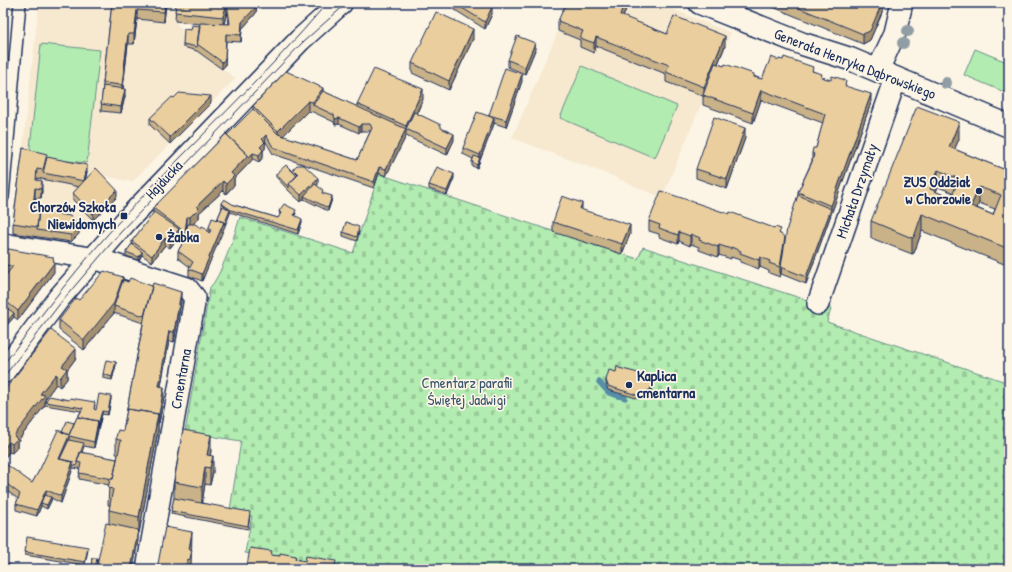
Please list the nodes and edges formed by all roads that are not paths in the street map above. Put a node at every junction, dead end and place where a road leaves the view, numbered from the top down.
1 (20, 3) edge
2 (341, 3) edge
3 (700, 3) edge
4 (902, 3) edge
5 (887, 74) junction
6 (1009, 126) edge
7 (3, 197) edge
8 (3, 244) edge
9 (93, 258) junction
10 (818, 304) dead end
11 (3, 372) edge
12 (147, 569) edge

1 - 7 lane
2 - 9 street, Hajducka
3 - 5 street, Generała Henryka Dąbrowskiego
4 - 5 street, Michała Drzymały
5 - 6 street, Generała Henryka Dąbrowskiego
5 - 10 street, Michała Drzymały
8 - 9 street, Cmentarna
9 - 11 street, Hajducka
9 - 12 street, Cmentarna

